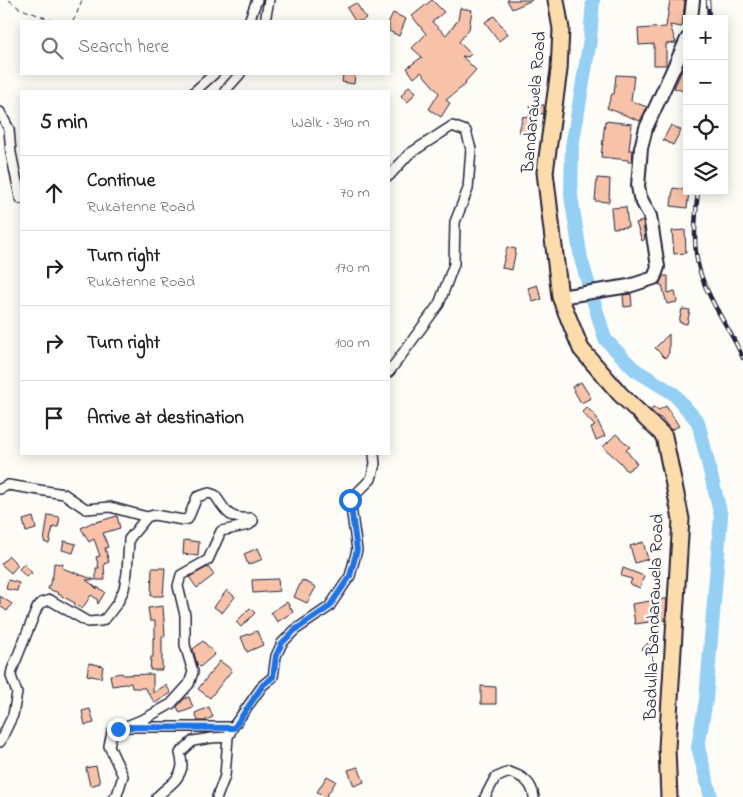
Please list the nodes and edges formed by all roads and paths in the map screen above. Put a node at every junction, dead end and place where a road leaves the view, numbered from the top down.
1 (8, 0) edge
2 (82, 0) edge
3 (257, 0) edge
4 (270, 0) edge
5 (556, 0) edge
6 (693, 0) edge
7 (692, 15) edge
8 (51, 20) edge
9 (73, 20) edge
10 (249, 20) edge
11 (265, 20) edge
12 (683, 48) edge
13 (213, 75) edge
14 (239, 75) edge
15 (196, 90) edge
16 (226, 90) edge
17 (0, 112) edge
18 (390, 175) edge
19 (20, 197) edge
20 (560, 297) junction
21 (390, 371) edge
22 (374, 455) edge
23 (0, 489) edge
24 (147, 517) junction
25 (124, 727) junction
26 (234, 728) junction
27 (228, 737) junction
28 (0, 742) edge
29 (114, 797) edge
30 (157, 797) edge
31 (217, 797) edge
32 (485, 797) edge
33 (534, 797) edge
34 (669, 797) edge

1 - 8 path
2 - 9 path
3 - 10 street
4 - 11 street
5 - 20 highway, Bandarawela Road
6 - 7 street
12 - 20 street
13 - 15 street
14 - 16 street
17 - 19 street
18 - 21 street
20 - 34 highway, Badulla-Bandarawela Road
22 - 26 street
23 - 24 street
24 - 25 street
24 - 28 street
25 - 26 street
25 - 29 street
26 - 27 street
27 - 30 street
27 - 31 street
32 - 33 street

